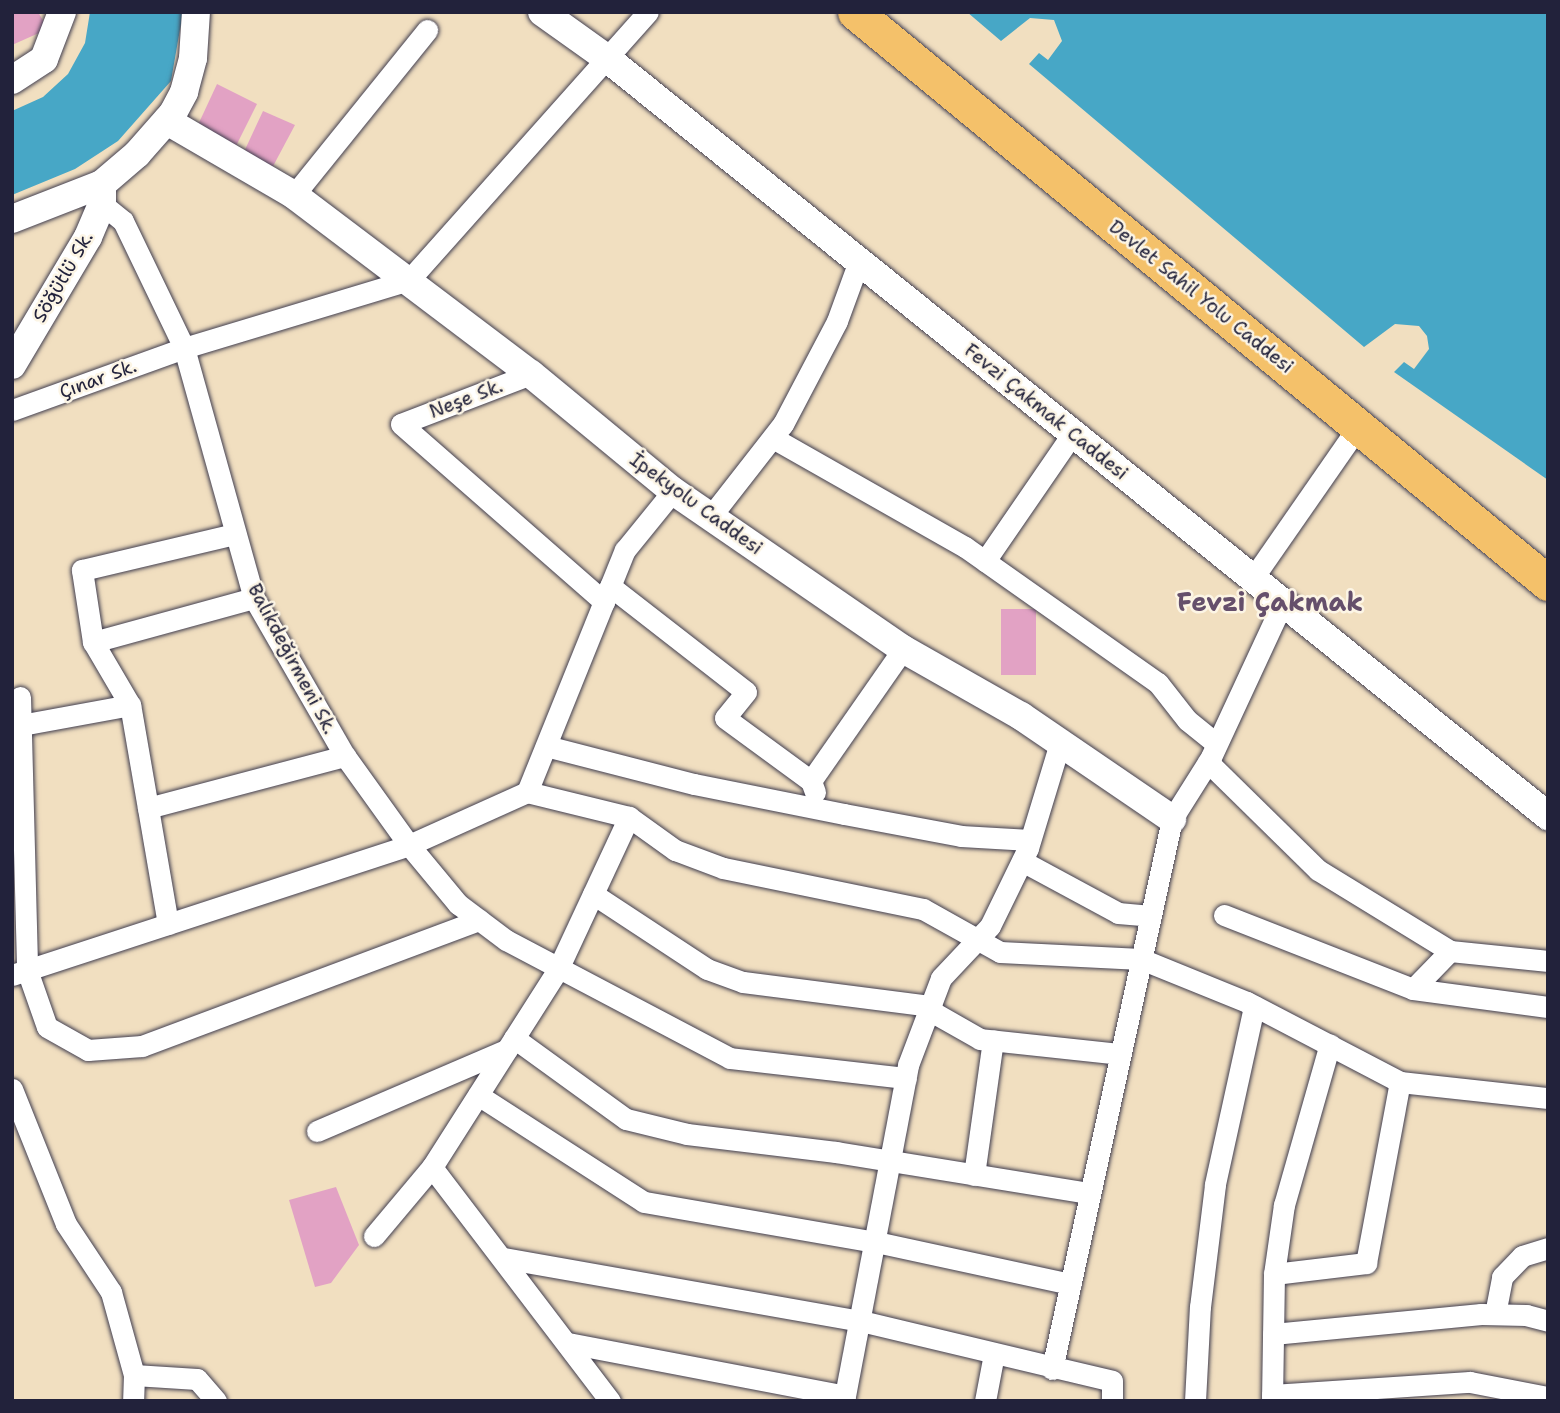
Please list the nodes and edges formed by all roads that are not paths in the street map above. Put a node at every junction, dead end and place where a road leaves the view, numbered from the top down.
1 (62, 12) edge
2 (196, 12) edge
3 (542, 12) edge
4 (648, 12) edge
5 (855, 12) edge
6 (877, 12) edge
7 (427, 30) dead end
8 (609, 60) junction
9 (12, 80) edge
10 (167, 121) junction
11 (102, 194) junction
12 (294, 195) junction
13 (12, 219) edge
14 (859, 261) junction
15 (409, 280) junction
16 (184, 348) junction
17 (12, 365) edge
18 (531, 374) junction
19 (12, 411) edge
20 (1359, 427) junction
21 (1073, 433) junction
22 (773, 438) junction
23 (673, 491) junction
24 (711, 516) junction
25 (234, 534) junction
26 (985, 561) junction
27 (1548, 566) edge
28 (1253, 578) junction
29 (1548, 583) edge
30 (607, 594) junction
31 (254, 597) junction
32 (1283, 602) junction
33 (93, 642) junction
34 (903, 649) junction
35 (20, 697) dead end
36 (130, 705) junction
37 (21, 725) junction
38 (1060, 743) junction
39 (546, 746) junction
40 (1212, 753) junction
41 (345, 755) junction
42 (811, 781) junction
43 (527, 792) junction
44 (148, 808) junction
45 (820, 809) junction
46 (1548, 816) edge
47 (629, 817) junction
48 (1171, 819) junction
49 (1030, 840) junction
50 (409, 845) junction
51 (1022, 861) junction
52 (593, 894) junction
53 (1224, 915) dead end
54 (1150, 916) junction
55 (479, 920) junction
56 (168, 923) junction
57 (980, 937) junction
58 (1450, 951) junction
59 (1141, 959) junction
60 (1548, 961) edge
61 (558, 969) junction
62 (20, 972) edge
63 (1413, 989) junction
64 (1254, 1006) junction
65 (1548, 1007) edge
66 (930, 1008) junction
67 (993, 1040) junction
68 (510, 1044) junction
69 (1330, 1044) junction
70 (1120, 1054) junction
71 (906, 1078) junction
72 (1400, 1082) junction
73 (12, 1089) edge
74 (478, 1095) junction
75 (1548, 1098) edge
76 (317, 1131) dead end
77 (891, 1162) junction
78 (432, 1167) junction
79 (974, 1175) junction
80 (1090, 1193) junction
81 (374, 1236) dead end
82 (876, 1242) junction
83 (1548, 1248) edge
84 (503, 1258) junction
85 (1274, 1274) junction
86 (1071, 1284) junction
87 (1495, 1314) junction
88 (861, 1321) junction
89 (1548, 1321) edge
90 (1273, 1334) junction
91 (568, 1343) junction
92 (994, 1354) junction
93 (1052, 1369) junction
94 (134, 1375) junction
95 (1548, 1396) edge
96 (845, 1398) edge
97 (1272, 1398) edge
98 (133, 1401) edge
99 (216, 1401) edge
100 (610, 1401) edge
101 (985, 1401) edge
102 (1112, 1401) edge
103 (1195, 1401) edge

1 - 9 street
2 - 10 street
3 - 8 street, Fevzi Çakmak Caddesi
4 - 8 street
5 - 20 main road, Devlet Sahil Yolu Caddesi
6 - 27 main road, Devlet Sahil Yolu Caddesi
7 - 12 street
8 - 14 street, Fevzi Çakmak Caddesi
8 - 15 street
10 - 11 street
10 - 12 street, İpekyolu Caddesi
11 - 13 street
11 - 16 street, Balıkdeğirmeni Sk.
11 - 17 street, Söğütlü Sk.
12 - 15 street, İpekyolu Caddesi
14 - 21 street, Fevzi Çakmak Caddesi
14 - 22 street
15 - 16 street, Çınar Sk.
15 - 18 street, İpekyolu Caddesi
16 - 19 street, Çınar Sk.
16 - 25 street, Balıkdeğirmeni Sk.
18 - 23 street, İpekyolu Caddesi
18 - 30 street, Neşe Sk.
20 - 28 street
20 - 29 main road, Devlet Sahil Yolu Caddesi
21 - 26 street
21 - 28 street, Fevzi Çakmak Caddesi
22 - 24 street
22 - 26 street
23 - 24 street, İpekyolu Caddesi
23 - 30 street
24 - 34 street, İpekyolu Caddesi
25 - 31 street, Balıkdeğirmeni Sk.
25 - 33 street
26 - 40 street
28 - 32 street, Fevzi Çakmak Caddesi
30 - 39 street
30 - 42 street
31 - 33 street
31 - 41 street, Balıkdeğirmeni Sk.
32 - 40 street
32 - 46 street, Fevzi Çakmak Caddesi
33 - 36 street
34 - 38 street, İpekyolu Caddesi
34 - 42 street
35 - 37 street
36 - 37 street
36 - 44 street
37 - 62 street
38 - 48 street, İpekyolu Caddesi
38 - 49 street
39 - 43 street
39 - 45 street
40 - 48 street
40 - 58 street
41 - 44 street
41 - 50 street, Balıkdeğirmeni Sk.
42 - 45 street
43 - 47 street
43 - 50 street
44 - 56 street
45 - 49 street
47 - 52 street
47 - 57 street
48 - 54 street
49 - 51 street
50 - 55 street, Balıkdeğirmeni Sk.
50 - 56 street
51 - 54 street
51 - 57 street
52 - 61 street
52 - 66 street
53 - 63 street
54 - 59 street
55 - 61 street, Balıkdeğirmeni Sk.
55 - 62 street
56 - 62 street
57 - 59 street
57 - 66 street
58 - 60 street
58 - 63 street
59 - 64 street
59 - 70 street
61 - 68 street
61 - 71 street, Balıkdeğirmeni Sk.
63 - 65 street
64 - 69 street
64 - 103 street
66 - 67 street
66 - 71 street
67 - 70 street
67 - 79 street
68 - 74 street
68 - 76 street
68 - 77 street
69 - 72 street
69 - 85 street
70 - 80 street
71 - 77 street
72 - 75 street
72 - 85 street
73 - 94 street
74 - 78 street
74 - 82 street
77 - 79 street
77 - 82 street
78 - 81 street
78 - 84 street
79 - 80 street
80 - 86 street
82 - 86 street
82 - 88 street
83 - 87 street
84 - 88 street
84 - 91 street
85 - 90 street
86 - 93 street
87 - 89 street
87 - 90 street
88 - 92 street
88 - 96 street
90 - 97 street
91 - 96 street
91 - 100 street
92 - 93 street
92 - 101 street
93 - 102 street
94 - 98 street
94 - 99 street
95 - 97 street

